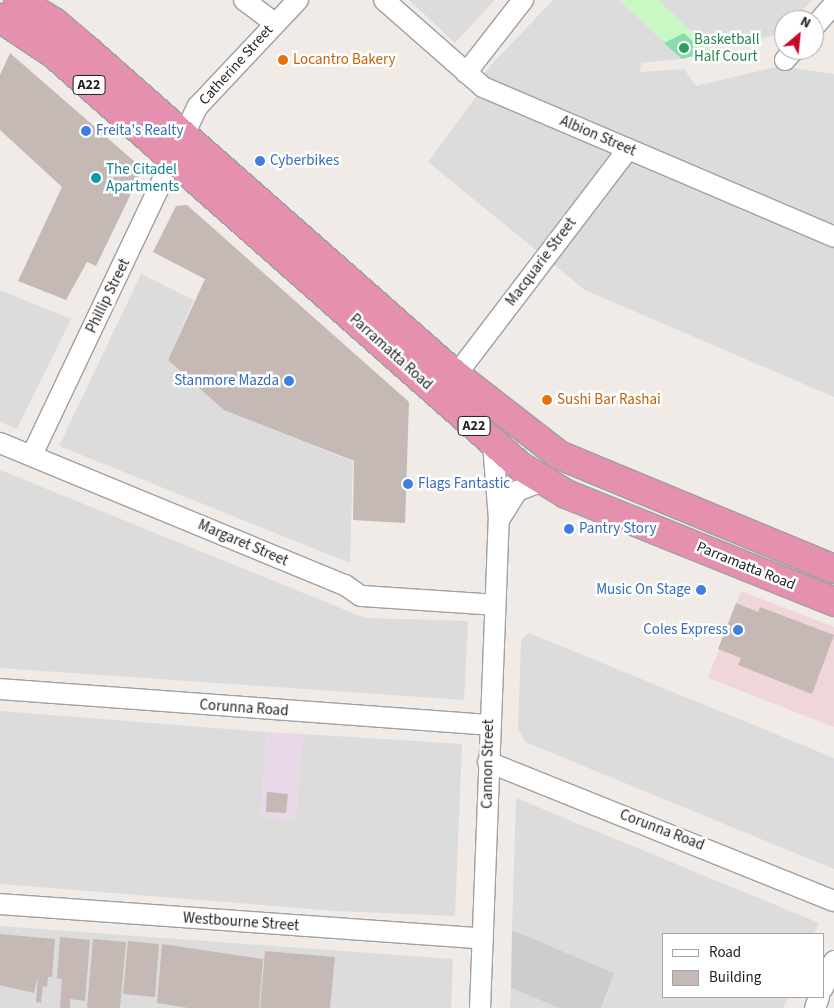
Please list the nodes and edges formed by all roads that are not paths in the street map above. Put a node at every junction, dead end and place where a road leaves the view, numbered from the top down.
1 (18, 0) edge
2 (244, 0) edge
3 (298, 0) edge
4 (384, 0) edge
5 (523, 0) edge
6 (834, 4) edge
7 (824, 16) edge
8 (0, 18) edge
9 (274, 23) junction
10 (466, 73) junction
11 (178, 148) junction
12 (628, 149) junction
13 (834, 237) edge
14 (456, 375) junction
15 (0, 442) edge
16 (493, 443) junction
17 (32, 455) junction
18 (543, 481) junction
19 (499, 520) junction
20 (834, 569) edge
21 (834, 602) edge
22 (494, 606) junction
23 (0, 689) edge
24 (488, 724) junction
25 (488, 762) junction
26 (834, 901) edge
27 (0, 904) edge
28 (483, 939) junction
29 (834, 961) edge
30 (824, 986) edge
31 (480, 1008) edge

1 - 11 highway, Parramatta Road / A22
2 - 9 street
3 - 9 street, Catherine Street
4 - 10 street, Albion Street
5 - 10 street
6 - 7 street
8 - 11 highway, Parramatta Road / A22
9 - 11 street, Catherine Street
10 - 12 street, Albion Street
11 - 14 highway, Parramatta Road / A22
11 - 16 highway, Parramatta Road / A22
11 - 17 street, Phillip Street
12 - 13 street, Albion Street
12 - 14 street, Macquarie Street
14 - 20 highway, Parramatta Road / A22
15 - 17 street, Margaret Street
16 - 18 highway, Parramatta Road / A22
16 - 19 street, Cannon Street
17 - 22 street, Margaret Street
18 - 19 street, Cannon Street
18 - 21 highway, Parramatta Road / A22
19 - 22 street, Cannon Street
22 - 24 street, Cannon Street
23 - 24 street, Corunna Road
24 - 25 street, Cannon Street
25 - 26 street, Corunna Road
25 - 28 street, Cannon Street
27 - 28 street, Westbourne Street
28 - 31 street, Cannon Street
29 - 30 street

